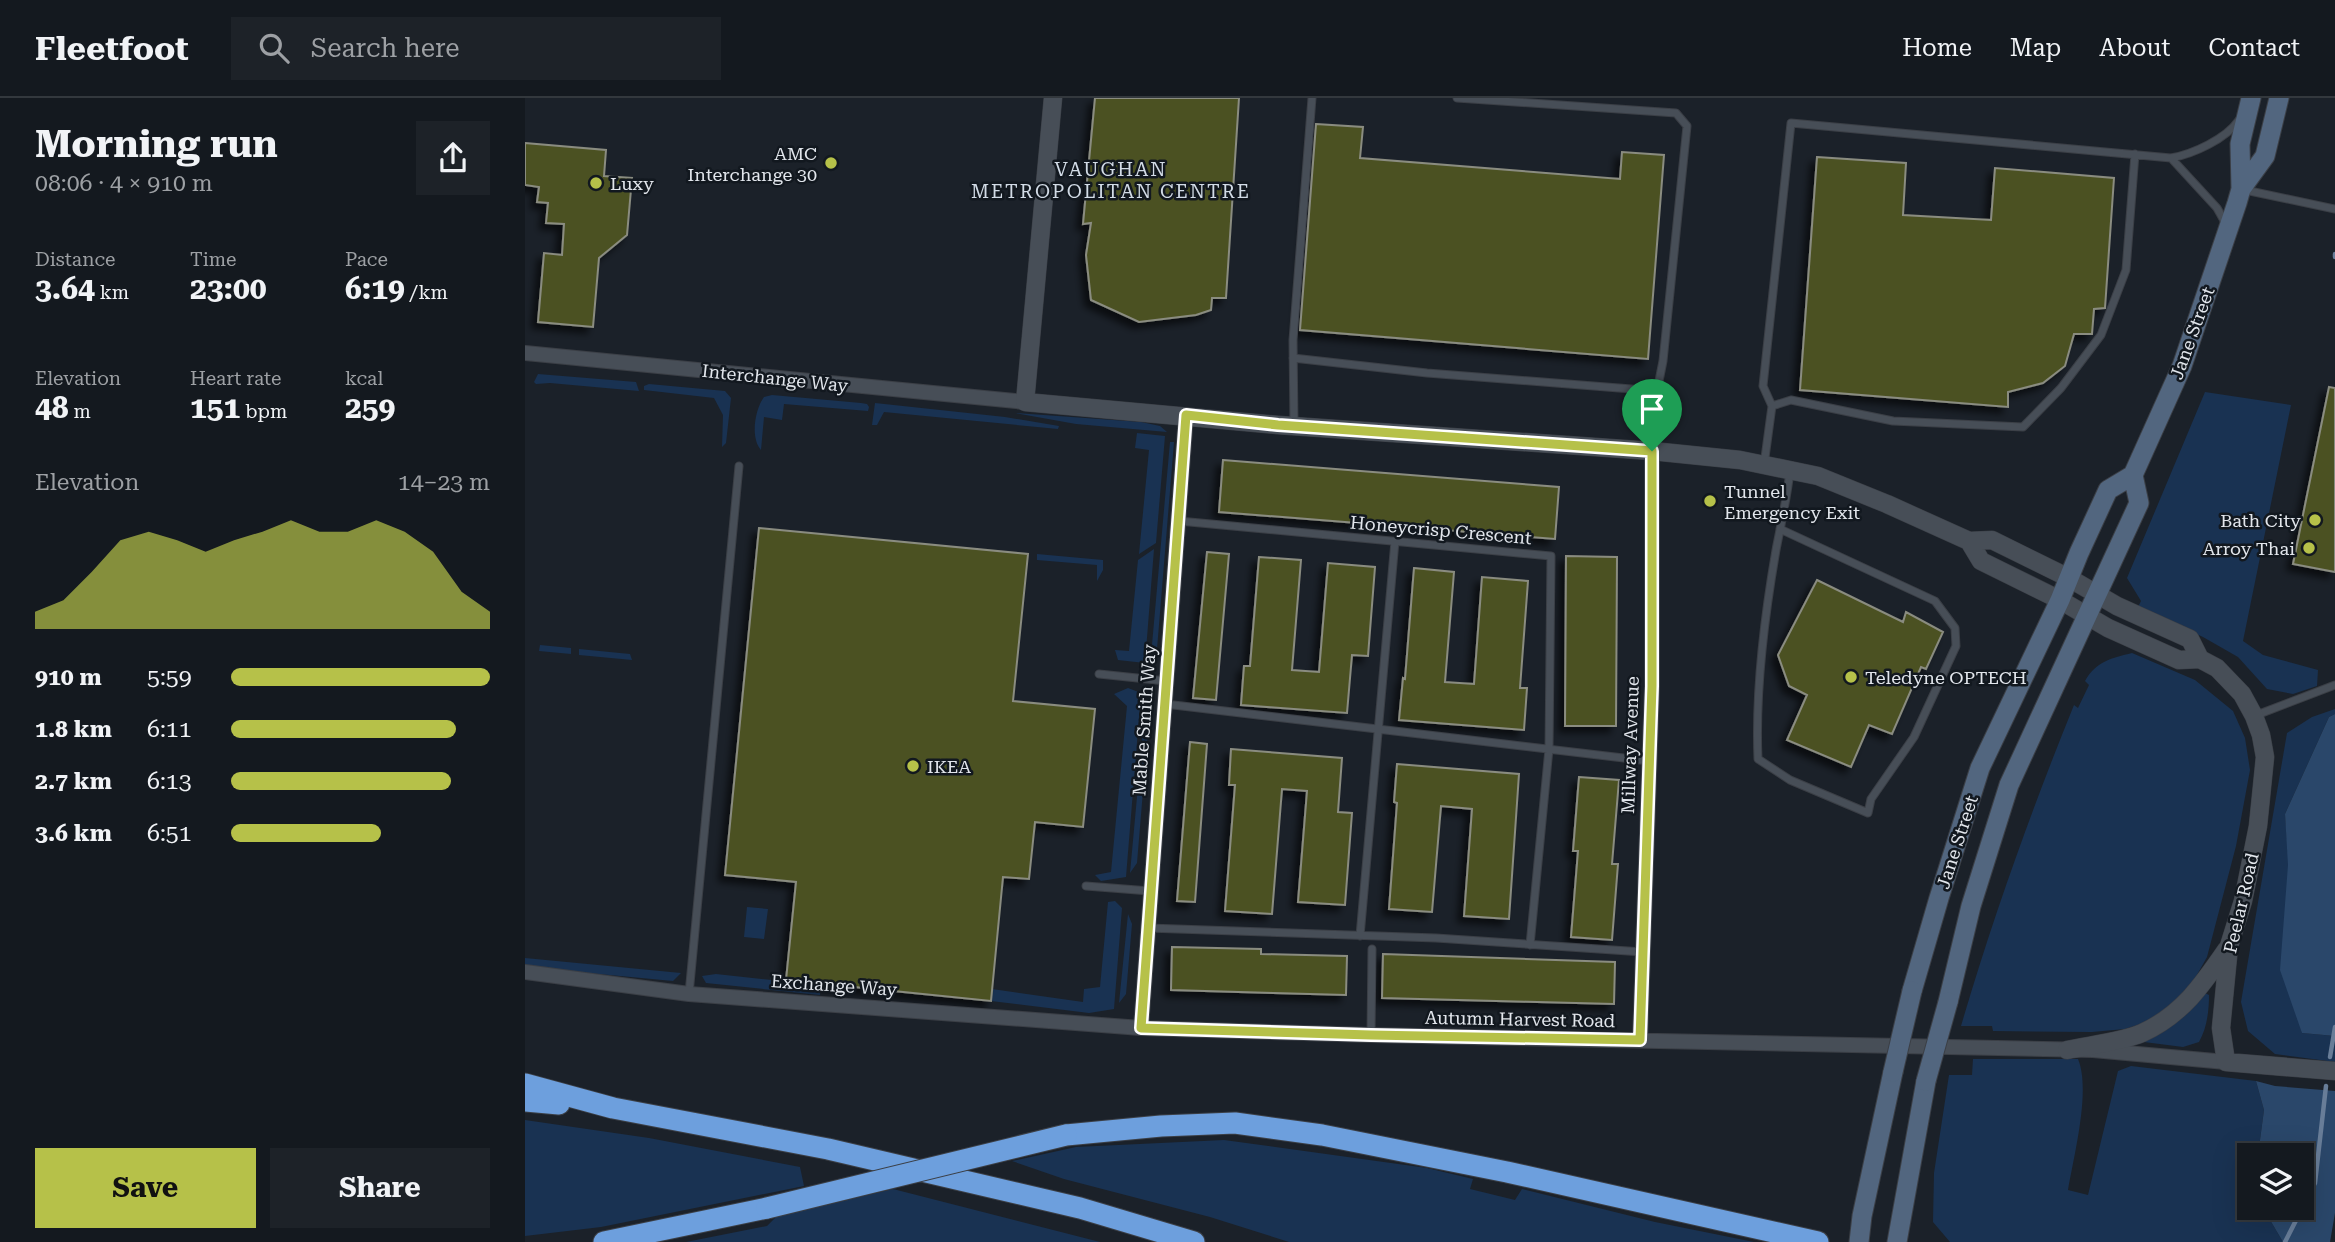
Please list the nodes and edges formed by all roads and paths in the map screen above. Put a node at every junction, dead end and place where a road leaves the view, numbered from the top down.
1 (1053, 98) edge
2 (1312, 98) edge
3 (1457, 98) edge
4 (2279, 98) edge
5 (2251, 100) edge
6 (2135, 154) junction
7 (2171, 158) junction
8 (2241, 189) junction
9 (2335, 209) edge
10 (2229, 228) junction
11 (525, 353) edge
12 (1293, 358) junction
13 (1657, 391) junction
14 (1025, 402) junction
15 (1772, 406) junction
16 (1186, 415) junction
17 (1294, 426) junction
18 (1652, 451) junction
19 (1764, 465) junction
20 (739, 466) dead end
21 (1791, 470) junction
22 (2133, 475) junction
23 (1178, 520) junction
24 (1780, 529) junction
25 (1395, 541) junction
26 (1969, 541) junction
27 (2069, 578) junction
28 (2098, 594) junction
29 (2060, 600) junction
30 (2088, 616) junction
31 (2200, 659) junction
32 (1099, 674) dead end
33 (1166, 681) junction
34 (2335, 685) edge
35 (1165, 704) junction
36 (2253, 716) junction
37 (1378, 729) junction
38 (1549, 749) junction
39 (1649, 761) junction
40 (1086, 886) dead end
41 (1151, 891) junction
42 (1149, 928) junction
43 (1360, 936) junction
44 (1530, 944) junction
45 (2229, 946) junction
46 (1372, 949) dead end
47 (1643, 952) junction
48 (525, 972) edge
49 (689, 994) junction
50 (1141, 1028) junction
51 (1371, 1035) junction
52 (1640, 1040) junction
53 (2067, 1050) junction
54 (2226, 1062) junction
55 (2335, 1071) edge
56 (525, 1084) edge
57 (525, 1101) edge
58 (613, 1108) junction
59 (604, 1242) edge
60 (1194, 1242) edge
61 (1818, 1242) edge
62 (1859, 1242) edge
63 (1897, 1242) edge

1 - 14 street
2 - 12 lane
3 - 13 lane
4 - 8 main road, Jane Street
5 - 7 lane
5 - 8 main road, Jane Street
6 - 7 lane
6 - 15 lane
6 - 15 lane
7 - 10 lane
8 - 9 lane
8 - 10 main road, Jane Street
10 - 22 main road, Jane Street
11 - 14 street, Interchange Way
12 - 13 lane
12 - 17 lane
13 - 18 lane
14 - 16 street, Interchange Way
15 - 19 lane
16 - 17 street, Interchange Way
16 - 23 street, Mable Smith Way
17 - 18 street, Interchange Way
18 - 19 street, Interchange Way
18 - 39 street, Millway Avenue
19 - 21 street, Interchange Way
20 - 49 lane
21 - 24 lane
21 - 26 street, Interchange Way
22 - 27 main road, Jane Street
22 - 28 main road, Jane Street
23 - 25 lane, Honeycrisp Crescent
23 - 33 street, Mable Smith Way
24 - 24 lane
25 - 37 lane
25 - 38 lane, Honeycrisp Crescent
26 - 27 street, Interchange Way
26 - 29 street, Interchange Way
27 - 28 street, Interchange Way
27 - 29 main road, Jane Street
28 - 30 main road, Jane Street
28 - 31 street, Peelar Road
29 - 30 street, Peelar Road
29 - 62 main road, Jane Street, bridge
30 - 31 street, Peelar Road
30 - 63 main road, Jane Street, bridge
31 - 36 street, Peelar Road
32 - 33 lane
33 - 35 street, Mable Smith Way
34 - 36 lane
35 - 37 lane
35 - 41 street, Mable Smith Way
36 - 45 street, Peelar Road
37 - 38 lane
37 - 43 lane
38 - 39 lane
38 - 44 lane
39 - 47 street, Millway Avenue
40 - 41 lane
41 - 42 street, Mable Smith Way
42 - 43 lane
42 - 50 street, Mable Smith Way
43 - 44 lane
44 - 47 lane
45 - 53 street
45 - 54 street, Peelar Road
46 - 51 lane
47 - 52 street, Millway Avenue
48 - 49 street, Exchange Way
49 - 50 street, Exchange Way
50 - 51 street, Autumn Harvest Road
51 - 52 street, Autumn Harvest Road
52 - 53 street, Autumn Harvest Road
53 - 54 street, Autumn Harvest Road
54 - 55 street
56 - 58 highway
57 - 58 highway
58 - 60 highway
59 - 61 highway, bridge

